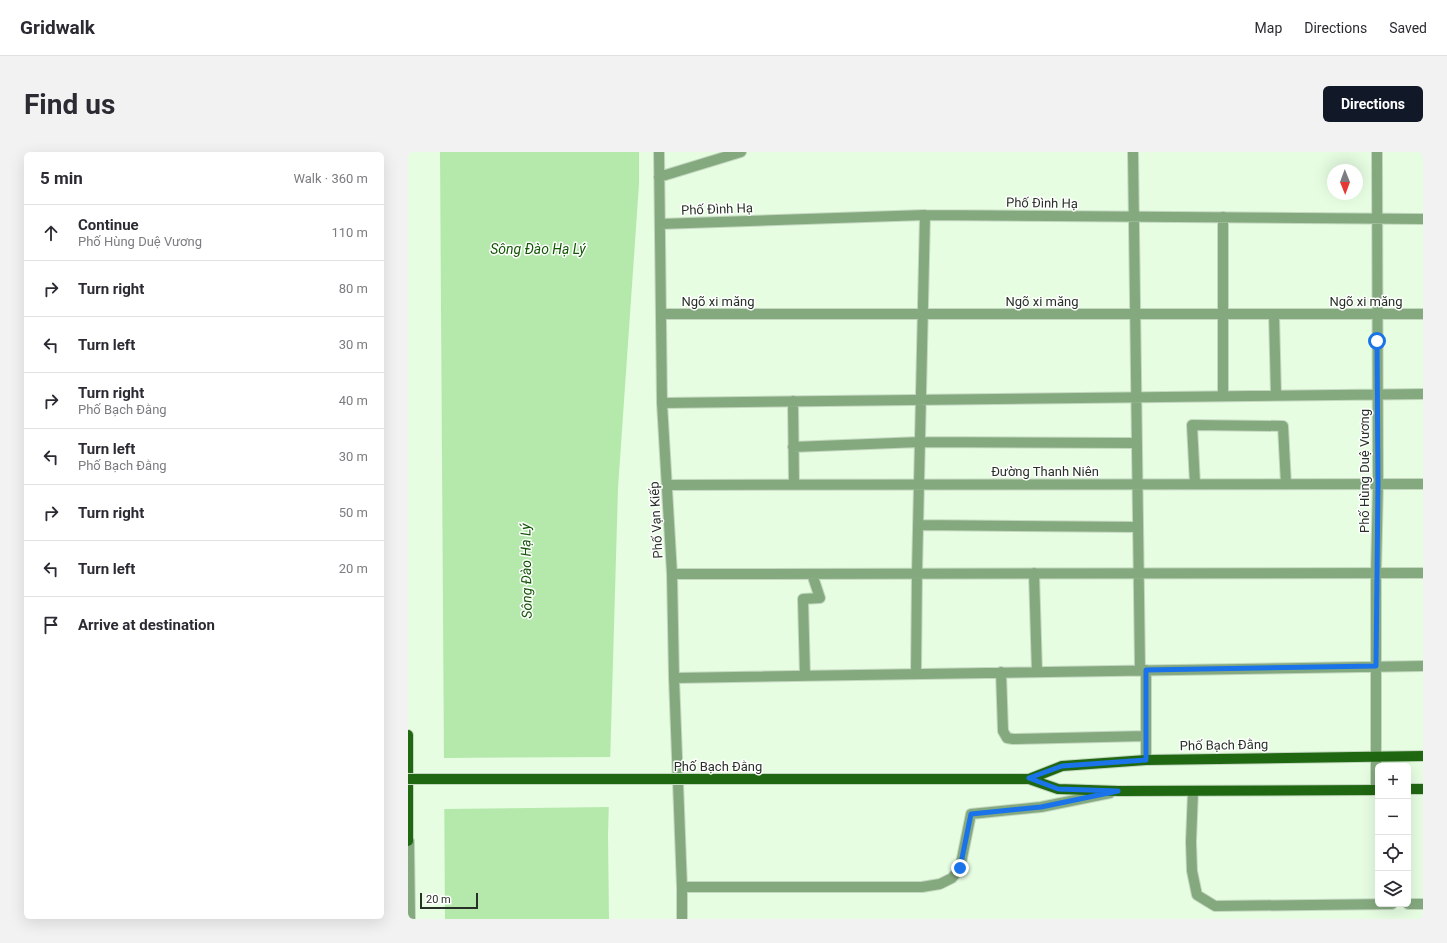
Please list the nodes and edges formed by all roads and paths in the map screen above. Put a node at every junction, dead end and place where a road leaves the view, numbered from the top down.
1 (659, 152) edge
2 (741, 152) edge
3 (1133, 152) edge
4 (1376, 152) edge
5 (659, 177) junction
6 (925, 215) junction
7 (1134, 217) junction
8 (1222, 217) junction
9 (1377, 219) junction
10 (1423, 219) edge
11 (660, 224) junction
12 (923, 313) junction
13 (661, 314) junction
14 (1135, 314) junction
15 (1222, 314) junction
16 (1274, 314) junction
17 (1377, 314) junction
18 (1423, 314) edge
19 (1423, 394) edge
20 (1276, 395) junction
21 (1378, 395) junction
22 (1223, 396) junction
23 (1136, 397) junction
24 (921, 399) junction
25 (793, 401) junction
26 (662, 403) junction
27 (920, 442) junction
28 (1137, 443) junction
29 (793, 447) junction
30 (667, 484) junction
31 (794, 484) junction
32 (920, 484) junction
33 (1138, 484) junction
34 (1195, 484) junction
35 (1286, 484) junction
36 (1378, 484) junction
37 (1423, 484) edge
38 (918, 525) junction
39 (1138, 527) junction
40 (917, 573) junction
41 (1034, 573) junction
42 (1139, 573) junction
43 (1376, 573) junction
44 (1423, 573) edge
45 (672, 574) junction
46 (812, 574) junction
47 (1376, 666) junction
48 (1423, 666) edge
49 (1143, 670) junction
50 (1001, 672) junction
51 (1037, 672) junction
52 (916, 674) junction
53 (805, 676) junction
54 (674, 678) junction
55 (408, 735) edge
56 (1146, 736) junction
57 (1376, 756) junction
58 (1423, 756) edge
59 (1146, 760) junction
60 (1376, 763) edge
61 (1029, 778) junction
62 (408, 779) edge
63 (1411, 789) edge
64 (1423, 789) edge
65 (1375, 790) edge
66 (1118, 791) junction
67 (1192, 791) junction
68 (408, 841) edge
69 (682, 887) junction
70 (1375, 904) edge
71 (1411, 904) edge
72 (1423, 904) edge
73 (410, 919) edge
74 (682, 919) edge

1 - 5 street, Phố Vạn Kiếp
2 - 5 street
3 - 7 street
4 - 9 street, Phố Hùng Duệ Vương
5 - 11 street, Phố Vạn Kiếp
6 - 7 street, Phố Đình Hạ
6 - 11 street, Phố Đình Hạ
6 - 12 street
7 - 8 street, Phố Đình Hạ
7 - 14 street
8 - 9 street, Phố Đình Hạ
8 - 15 street
9 - 10 street, Phố Đình Hạ
9 - 17 street, Phố Hùng Duệ Vương
11 - 13 street, Phố Vạn Kiếp
12 - 13 street, Ngõ xi măng
12 - 14 street, Ngõ xi măng
12 - 24 street
13 - 26 street, Phố Vạn Kiếp
14 - 15 street, Ngõ xi măng
14 - 23 street
15 - 16 street, Ngõ xi măng
15 - 22 street
16 - 17 street, Ngõ xi măng
16 - 20 street
17 - 18 street, Ngõ xi măng
17 - 21 street, Phố Hùng Duệ Vương
19 - 21 street
20 - 21 street
20 - 22 street
21 - 36 street, Phố Hùng Duệ Vương
22 - 23 street
23 - 24 street
23 - 28 street
24 - 25 street
24 - 27 street
25 - 26 street
25 - 29 street
26 - 30 street, Phố Vạn Kiếp
27 - 28 street
27 - 29 street
27 - 32 street
28 - 33 street
29 - 31 street
30 - 31 street, Đường Thanh Niên
30 - 45 street, Phố Vạn Kiếp
31 - 32 street, Đường Thanh Niên
32 - 33 street, Đường Thanh Niên
32 - 38 street
33 - 34 street, Đường Thanh Niên
33 - 39 street
34 - 35 street, Đường Thanh Niên
34 - 35 street
35 - 36 street, Đường Thanh Niên
36 - 37 street, Đường Thanh Niên
36 - 43 street, Phố Hùng Duệ Vương
38 - 39 street
38 - 40 street
39 - 42 street
40 - 41 street
40 - 46 street
40 - 52 street
41 - 42 street
41 - 51 street
42 - 43 street
42 - 49 street
43 - 44 street
43 - 47 street, Phố Hùng Duệ Vương
45 - 46 street
45 - 54 street, Phố Vạn Kiếp
46 - 53 street
47 - 48 street
47 - 49 street
47 - 57 street, Phố Hùng Duệ Vương
49 - 51 street
49 - 56 street
50 - 51 street
50 - 52 street
50 - 56 street
52 - 53 street
53 - 54 street
54 - 69 street, Phố Vạn Kiếp
55 - 68 main road
56 - 59 street
57 - 58 main road, Phố Bạch Đằng
57 - 59 main road, Phố Bạch Đằng
57 - 60 street, Phố Hùng Duệ Vương
59 - 61 main road, Phố Bạch Đằng
61 - 62 main road, Phố Bạch Đằng, bridge
61 - 66 main road, Phố Bạch Đằng
63 - 64 main road
65 - 67 main road, Phố Bạch Đằng
66 - 67 main road, Phố Bạch Đằng
66 - 69 street
67 - 70 street
68 - 73 street
69 - 74 street, Phố Vạn Kiếp
71 - 72 street

